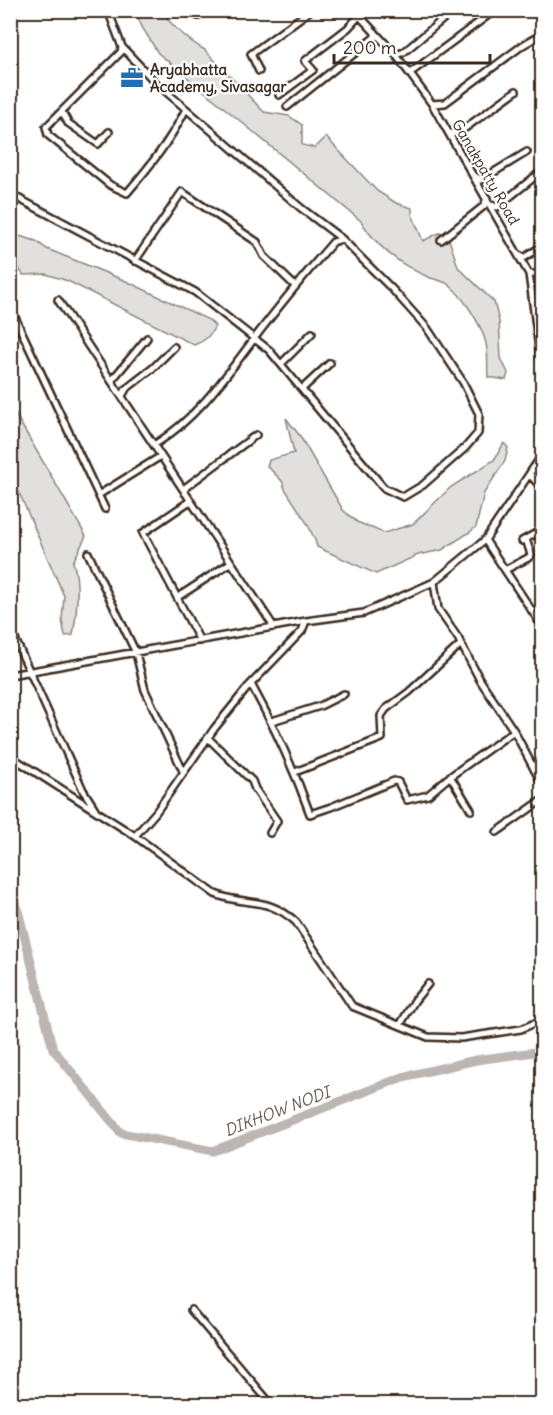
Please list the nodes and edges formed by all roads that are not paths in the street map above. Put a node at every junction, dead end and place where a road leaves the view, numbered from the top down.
1 (108, 10) edge
2 (311, 10) edge
3 (354, 10) edge
4 (454, 10) edge
5 (494, 11) edge
6 (359, 16) junction
7 (375, 32) junction
8 (535, 38) dead end
9 (122, 47) junction
10 (396, 55) junction
11 (259, 71) dead end
12 (410, 73) junction
13 (516, 91) dead end
14 (279, 95) dead end
15 (432, 104) junction
16 (287, 107) dead end
17 (186, 108) junction
18 (62, 112) junction
19 (110, 132) dead end
20 (450, 134) junction
21 (527, 152) dead end
22 (543, 171) edge
23 (474, 176) junction
24 (10, 194) edge
25 (487, 198) junction
26 (491, 205) junction
27 (342, 239) junction
28 (441, 240) dead end
29 (543, 246) edge
30 (519, 255) junction
31 (135, 261) junction
32 (543, 271) edge
33 (530, 274) junction
34 (295, 286) junction
35 (58, 300) dead end
36 (10, 307) edge
37 (543, 308) edge
38 (534, 309) junction
39 (312, 333) dead end
40 (147, 338) dead end
41 (255, 338) junction
42 (174, 347) dead end
43 (330, 363) dead end
44 (281, 364) junction
45 (543, 371) edge
46 (112, 380) junction
47 (302, 389) junction
48 (122, 396) junction
49 (256, 435) dead end
50 (154, 445) junction
51 (543, 455) edge
52 (161, 456) junction
53 (530, 475) junction
54 (543, 488) edge
55 (97, 492) junction
56 (185, 493) junction
57 (190, 501) junction
58 (105, 509) dead end
59 (543, 530) edge
60 (485, 540) junction
61 (88, 553) dead end
62 (230, 563) junction
63 (505, 570) junction
64 (434, 582) junction
65 (178, 597) junction
66 (306, 621) junction
67 (543, 622) edge
68 (274, 627) junction
69 (11, 630) edge
70 (200, 641) junction
71 (461, 645) junction
72 (136, 653) junction
73 (31, 672) junction
74 (10, 675) edge
75 (248, 687) junction
76 (344, 694) dead end
77 (272, 722) junction
78 (514, 731) junction
79 (208, 738) junction
80 (10, 756) edge
81 (183, 771) junction
82 (295, 772) junction
83 (450, 776) junction
84 (543, 784) edge
85 (543, 800) edge
86 (96, 810) junction
87 (471, 810) dead end
88 (270, 832) dead end
89 (497, 832) dead end
90 (135, 836) junction
91 (428, 984) dead end
92 (543, 1020) edge
93 (400, 1025) junction
94 (191, 1310) dead end
95 (271, 1404) edge

1 - 9 street
2 - 11 street
3 - 6 street, Ganakpatty Road
4 - 10 street
5 - 12 street
6 - 7 street, Ganakpatty Road
6 - 14 street
7 - 10 street, Ganakpatty Road
7 - 16 street
8 - 15 street
9 - 17 street
9 - 18 street
10 - 12 street, Ganakpatty Road
12 - 15 street, Ganakpatty Road
13 - 20 street
15 - 20 street, Ganakpatty Road
17 - 18 street
17 - 27 street
18 - 19 street
20 - 23 street, Ganakpatty Road
21 - 23 street
22 - 26 street
23 - 25 street, Ganakpatty Road
24 - 31 street
25 - 26 street, Ganakpatty Road
25 - 28 street
26 - 30 street, Ganakpatty Road
27 - 34 street
27 - 47 street
29 - 30 street
30 - 33 street, Ganakpatty Road
31 - 34 street
31 - 41 street
32 - 33 street
33 - 38 street, Ganakpatty Road
34 - 41 street
35 - 46 street
36 - 55 street
37 - 38 street
38 - 45 street, Ganakpatty Road
39 - 44 street
40 - 46 street
41 - 44 street
41 - 50 street
42 - 48 street
43 - 47 street
44 - 47 street
46 - 48 street
48 - 50 street
49 - 56 street
50 - 52 street
51 - 53 street
52 - 55 street
52 - 56 street
53 - 54 street
53 - 60 street
55 - 58 street
56 - 57 street
57 - 62 street
57 - 65 street
59 - 63 street
60 - 63 street
60 - 64 street
61 - 72 street
62 - 65 street
62 - 68 street
63 - 67 street
64 - 66 street
64 - 71 street
65 - 70 street
66 - 68 street
66 - 75 street
68 - 70 street
69 - 73 street
70 - 72 street
71 - 78 street
71 - 82 street
72 - 73 street
72 - 81 street
73 - 74 street
73 - 86 street
75 - 77 street
75 - 79 street
76 - 77 street
77 - 82 street
78 - 83 street
78 - 84 street
79 - 81 street
79 - 88 street
80 - 86 street
81 - 90 street
82 - 83 street
83 - 87 street
85 - 89 street
86 - 90 street
90 - 93 street
91 - 93 street
92 - 93 street
94 - 95 street

